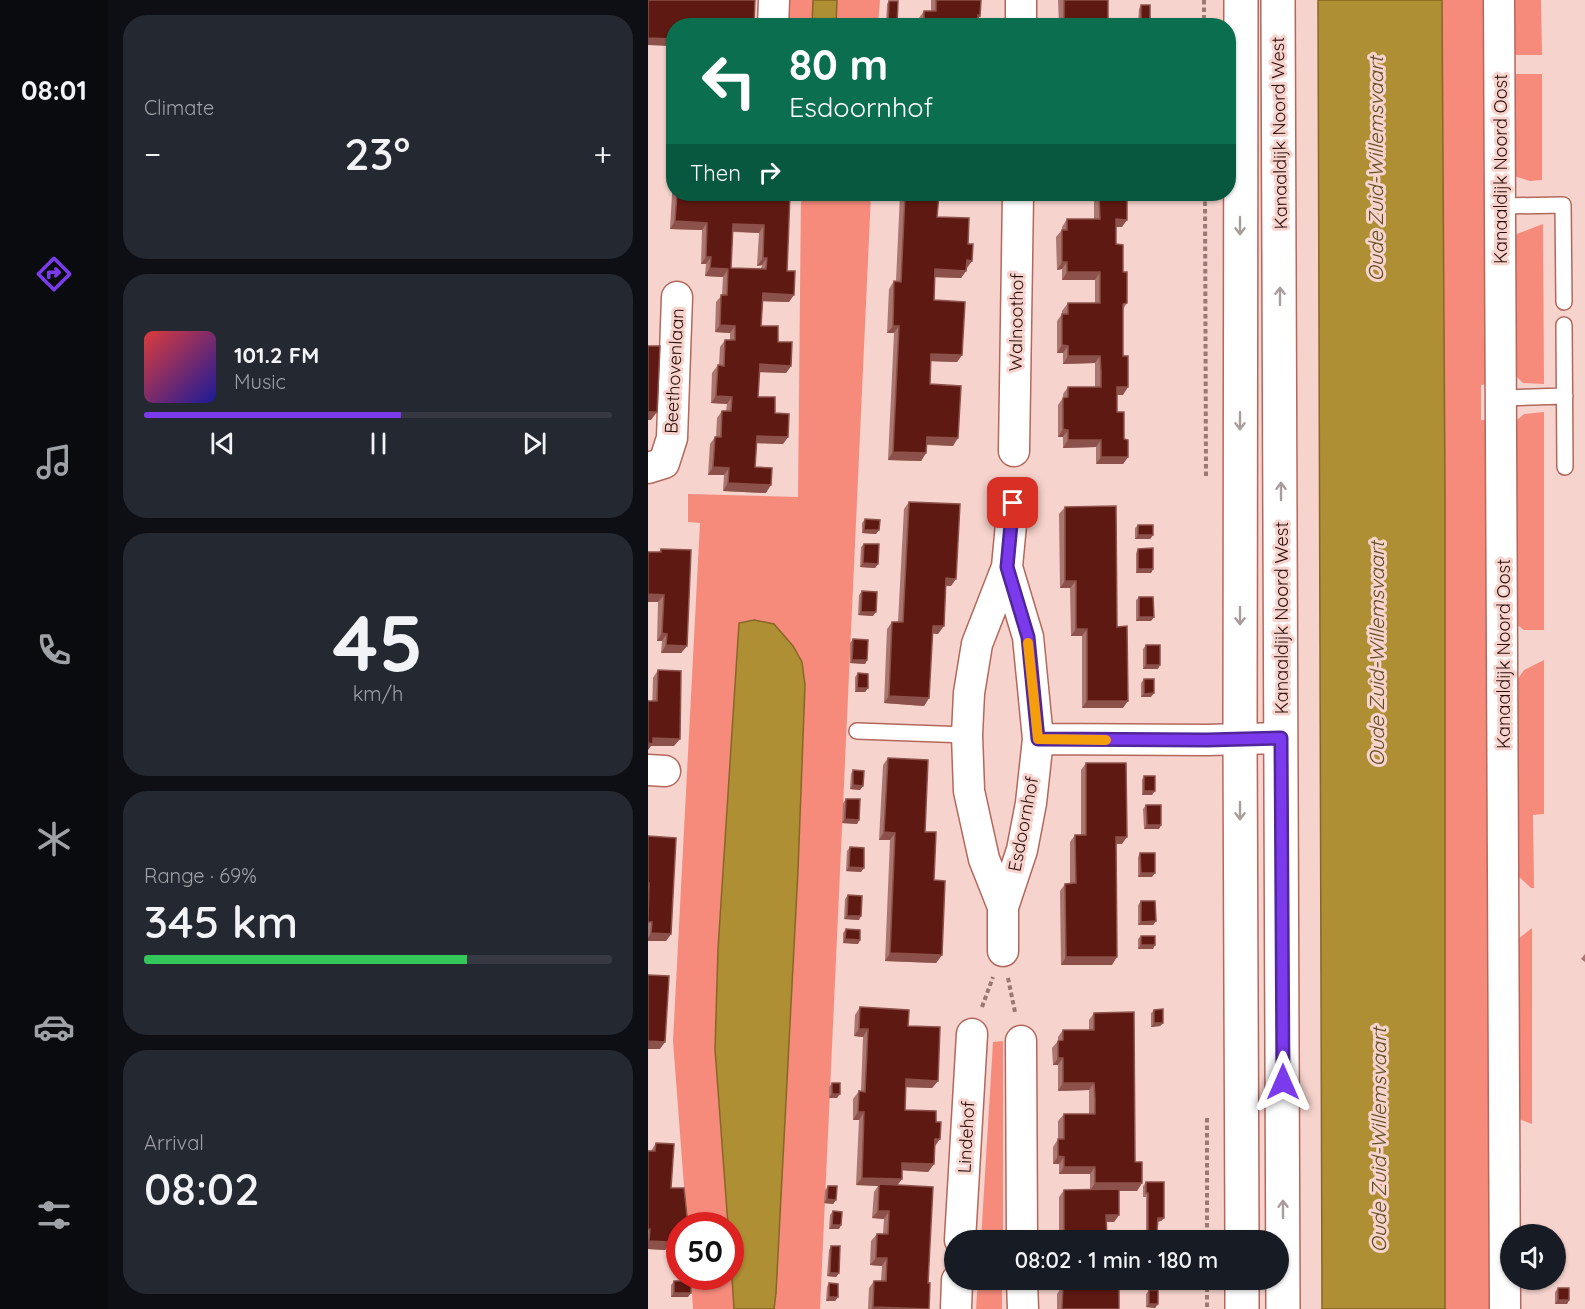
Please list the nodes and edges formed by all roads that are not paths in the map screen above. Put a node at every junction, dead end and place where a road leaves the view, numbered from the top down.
1 (774, 0) edge
2 (1021, 0) edge
3 (1241, 0) edge
4 (1278, 0) edge
5 (1499, 0) edge
6 (773, 18) edge
7 (1021, 18) edge
8 (1018, 201) edge
9 (1501, 206) junction
10 (677, 297) dead end
11 (1564, 302) dead end
12 (1564, 325) dead end
13 (1565, 396) junction
14 (1502, 398) junction
15 (1014, 451) dead end
16 (1565, 467) dead end
17 (648, 468) edge
18 (1013, 503) dead end
19 (1007, 567) junction
20 (857, 731) dead end
21 (968, 735) junction
22 (1281, 738) junction
23 (1038, 739) junction
24 (1240, 739) junction
25 (1004, 907) junction
26 (1003, 951) road end
27 (972, 1034) road end
28 (1021, 1041) road end
29 (961, 1230) edge
30 (1022, 1230) edge
31 (1242, 1230) edge
32 (957, 1290) edge
33 (1022, 1290) edge
34 (1242, 1290) edge
35 (956, 1309) edge
36 (1023, 1309) edge
37 (1242, 1309) edge
38 (1283, 1309) edge
39 (1505, 1309) edge

1 - 6 street
2 - 7 street
3 -> 24 main road, Kanaaldijk Noord West
22 -> 4 main road, Kanaaldijk Noord West
5 - 9 street, Kanaaldijk Noord Oost
8 - 15 street, Walnoothof
9 - 11 lane
9 - 14 street, Kanaaldijk Noord Oost
10 - 17 street, Beethovenlaan
12 - 13 lane
13 - 14 lane
13 - 16 lane
14 - 39 street, Kanaaldijk Noord Oost
18 - 19 street, Esdoornhof
19 - 21 street, Esdoornhof
19 - 23 street, Esdoornhof
20 - 21 lane
21 - 25 street, Esdoornhof
22 - 24 street
38 -> 22 main road, Kanaaldijk Noord West
23 - 24 street
23 - 25 street, Esdoornhof
24 -> 31 main road, Kanaaldijk Noord West
25 - 26 street, Esdoornhof
27 - 29 street, Lindehof
28 - 30 street
32 - 35 street
33 - 36 street
34 - 37 main road

